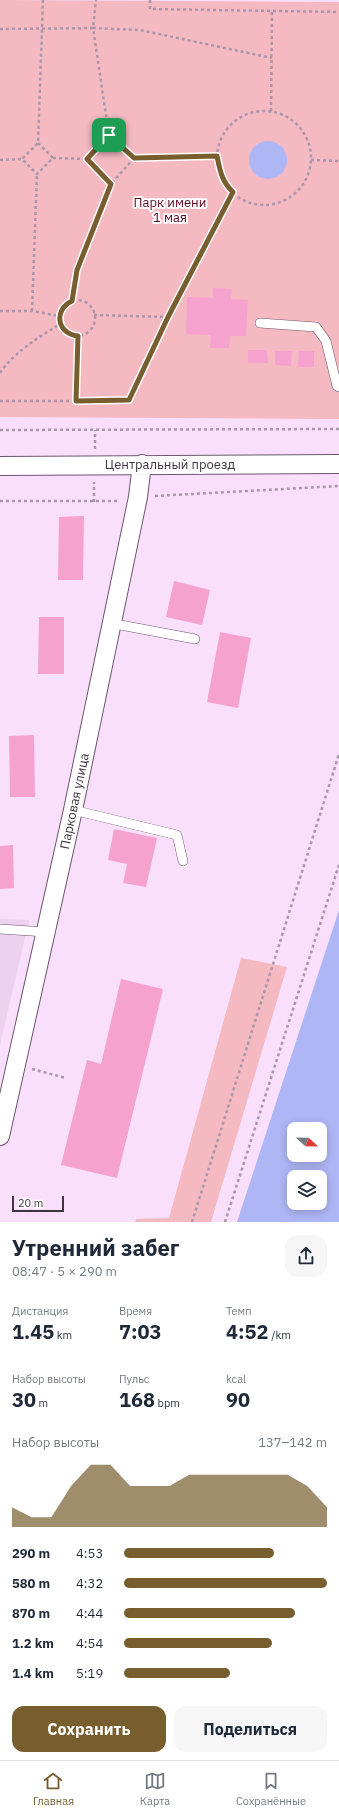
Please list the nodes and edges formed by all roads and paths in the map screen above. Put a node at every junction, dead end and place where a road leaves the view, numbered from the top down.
1 (42, 0) edge
2 (96, 0) edge
3 (150, 0) edge
4 (272, 10) junction
5 (339, 12) edge
6 (93, 28) junction
7 (0, 29) edge
8 (42, 29) junction
9 (272, 58) junction
10 (271, 111) junction
11 (109, 135) junction
12 (38, 144) junction
13 (217, 156) junction
14 (53, 158) junction
15 (134, 158) junction
16 (87, 159) junction
17 (0, 160) edge
18 (22, 160) junction
19 (311, 160) junction
20 (339, 161) edge
21 (37, 174) junction
22 (111, 184) junction
23 (233, 192) junction
24 (72, 301) junction
25 (0, 311) edge
26 (32, 311) junction
27 (94, 315) junction
28 (59, 316) junction
29 (168, 317) junction
30 (260, 323) dead end
31 (60, 324) junction
32 (78, 336) junction
33 (0, 373) edge
34 (339, 387) edge
35 (0, 401) edge
36 (76, 401) junction
37 (339, 429) edge
38 (0, 430) edge
39 (142, 464) junction
40 (339, 464) edge
41 (0, 466) edge
42 (339, 486) edge
43 (138, 497) junction
44 (0, 501) edge
45 (110, 624) junction
46 (195, 639) dead end
47 (339, 754) edge
48 (72, 810) junction
49 (183, 861) dead end
50 (339, 865) edge
51 (0, 929) edge
52 (46, 932) junction
53 (15, 1065) junction
54 (66, 1078) dead end
55 (0, 1136) edge
56 (192, 1222) edge
57 (225, 1222) edge

1 - 8 path
2 - 6 path
3 - 4 path
4 - 5 path
4 - 9 path
6 - 8 path
6 - 9 path
6 - 11 path
7 - 8 path
8 - 12 path
9 - 10 path
10 - 13 path
10 - 19 path
11 - 15 path
11 - 16 path
12 - 14 path
12 - 18 path
13 - 15 path
13 - 23 path
14 - 16 path
14 - 21 path
15 - 22 path
16 - 22 path
17 - 18 path
18 - 21 path
19 - 20 path
19 - 23 path
21 - 26 path
22 - 24 path
23 - 29 path
24 - 27 path
24 - 28 path
25 - 26 path
26 - 28 path
27 - 29 path
27 - 32 path
28 - 31 path
29 - 36 path
30 - 34 lane
31 - 32 path
31 - 33 path
32 - 36 path
35 - 36 path
37 - 38 path
39 - 40 street, Центральный проезд
39 - 41 street, Центральный проезд
39 - 43 street, Парковая улица
42 - 43 path
43 - 44 path
43 - 45 street, Парковая улица
45 - 46 lane
45 - 48 street, Парковая улица
47 - 56 path
48 - 49 lane
48 - 52 street, Парковая улица
50 - 57 path
51 - 52 lane
52 - 53 street, Парковая улица
53 - 54 path
53 - 55 street, Парковая улица

